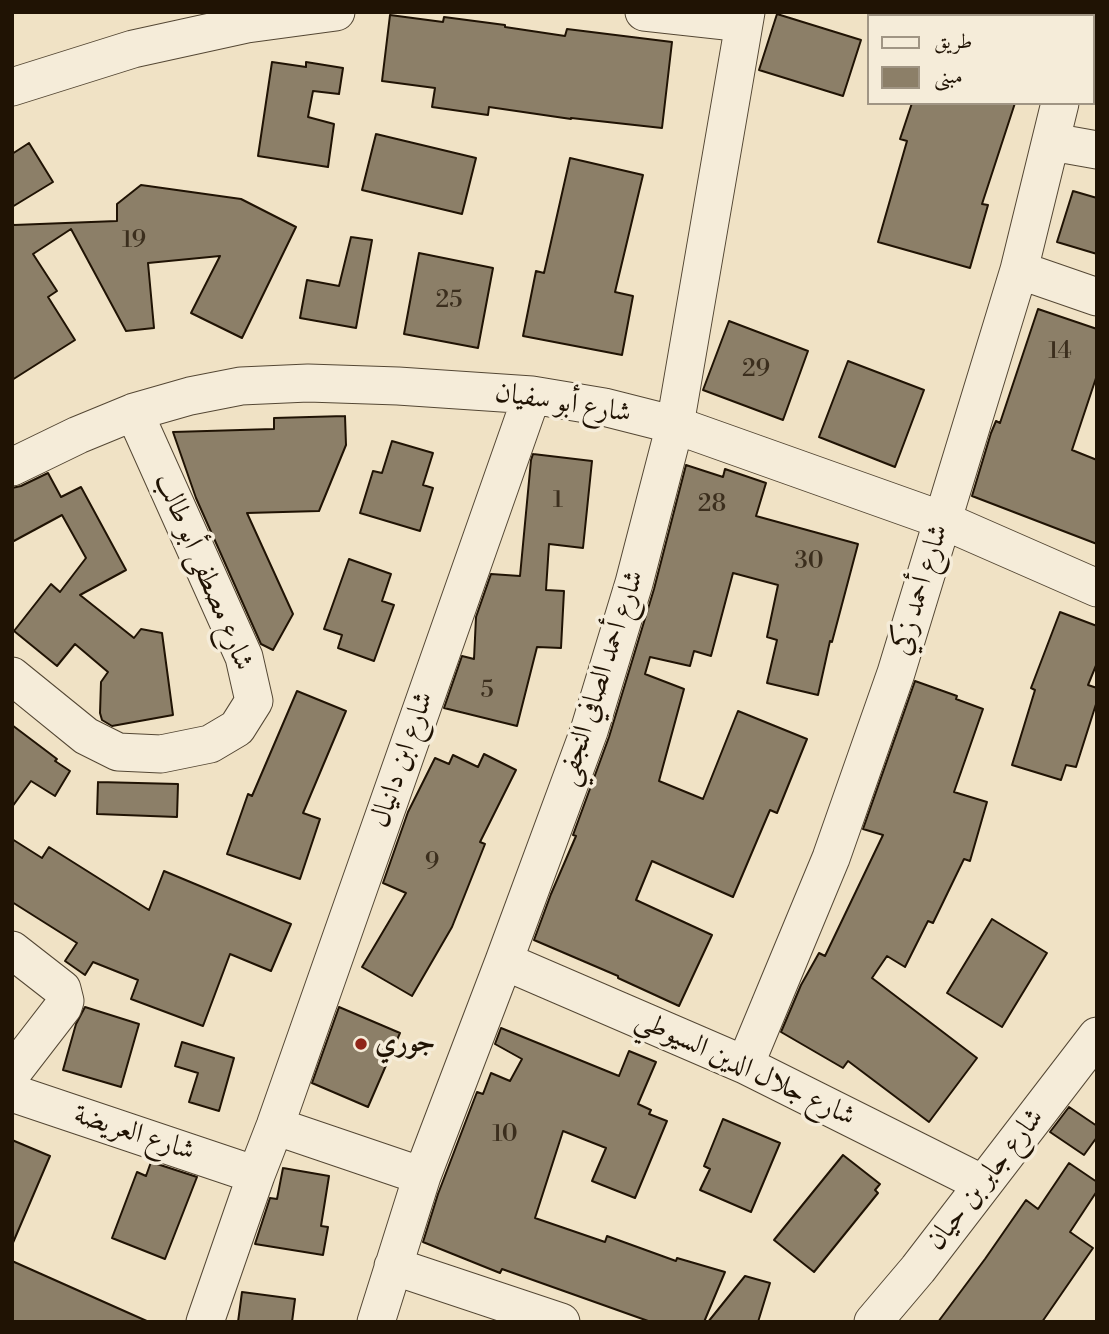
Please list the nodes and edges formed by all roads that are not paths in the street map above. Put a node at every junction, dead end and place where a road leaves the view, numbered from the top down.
1 (336, 12) edge
2 (644, 12) edge
3 (745, 18) edge
4 (12, 87) edge
5 (1060, 105) edge
6 (1052, 142) junction
7 (1097, 150) edge
8 (1019, 271) junction
9 (1097, 297) edge
10 (531, 395) junction
11 (134, 412) junction
12 (675, 425) junction
13 (12, 467) edge
14 (942, 520) junction
15 (1097, 588) edge
16 (12, 677) edge
17 (12, 950) edge
18 (504, 961) junction
19 (1097, 1037) edge
20 (745, 1065) junction
21 (12, 1073) edge
22 (12, 1093) edge
23 (275, 1126) junction
24 (256, 1175) junction
25 (422, 1176) junction
26 (983, 1184) junction
27 (393, 1266) junction
28 (205, 1322) edge
29 (376, 1322) edge
30 (561, 1322) edge
31 (873, 1322) edge

1 - 4 street
2 - 3 street
3 - 12 street, شارع أحمد الصافي النجفي
5 - 6 street, شارع أحمد زكي
6 - 7 street
6 - 8 street, شارع أحمد زكي
8 - 9 street
8 - 14 street, شارع أحمد زكي
10 - 11 street, شارع أبو سفيان
10 - 12 street, شارع أبو سفيان
10 - 23 street, شارع ابن دانيال
11 - 13 street, شارع أبو سفيان
11 - 16 street, شارع مصطفى أبو طالب
12 - 14 street, شارع أبو سفيان
12 - 18 street, شارع أحمد الصافي النجفي
14 - 15 street, شارع أبو سفيان
14 - 20 street, شارع أحمد زكي
17 - 21 street
18 - 20 street, شارع جلال الدين السيوطي
18 - 25 street, شارع أحمد الصافي النجفي
19 - 26 street, شارع جابر بن حيان
20 - 26 street, شارع جلال الدين السيوطي
22 - 24 street, شارع العريضة
23 - 24 street, شارع ابن دانيال
23 - 25 street
24 - 28 street, شارع ابن دانيال
25 - 27 street, شارع أحمد الصافي النجفي
26 - 31 street, شارع جابر بن حيان
27 - 29 street, شارع أحمد الصافي النجفي
27 - 30 street

